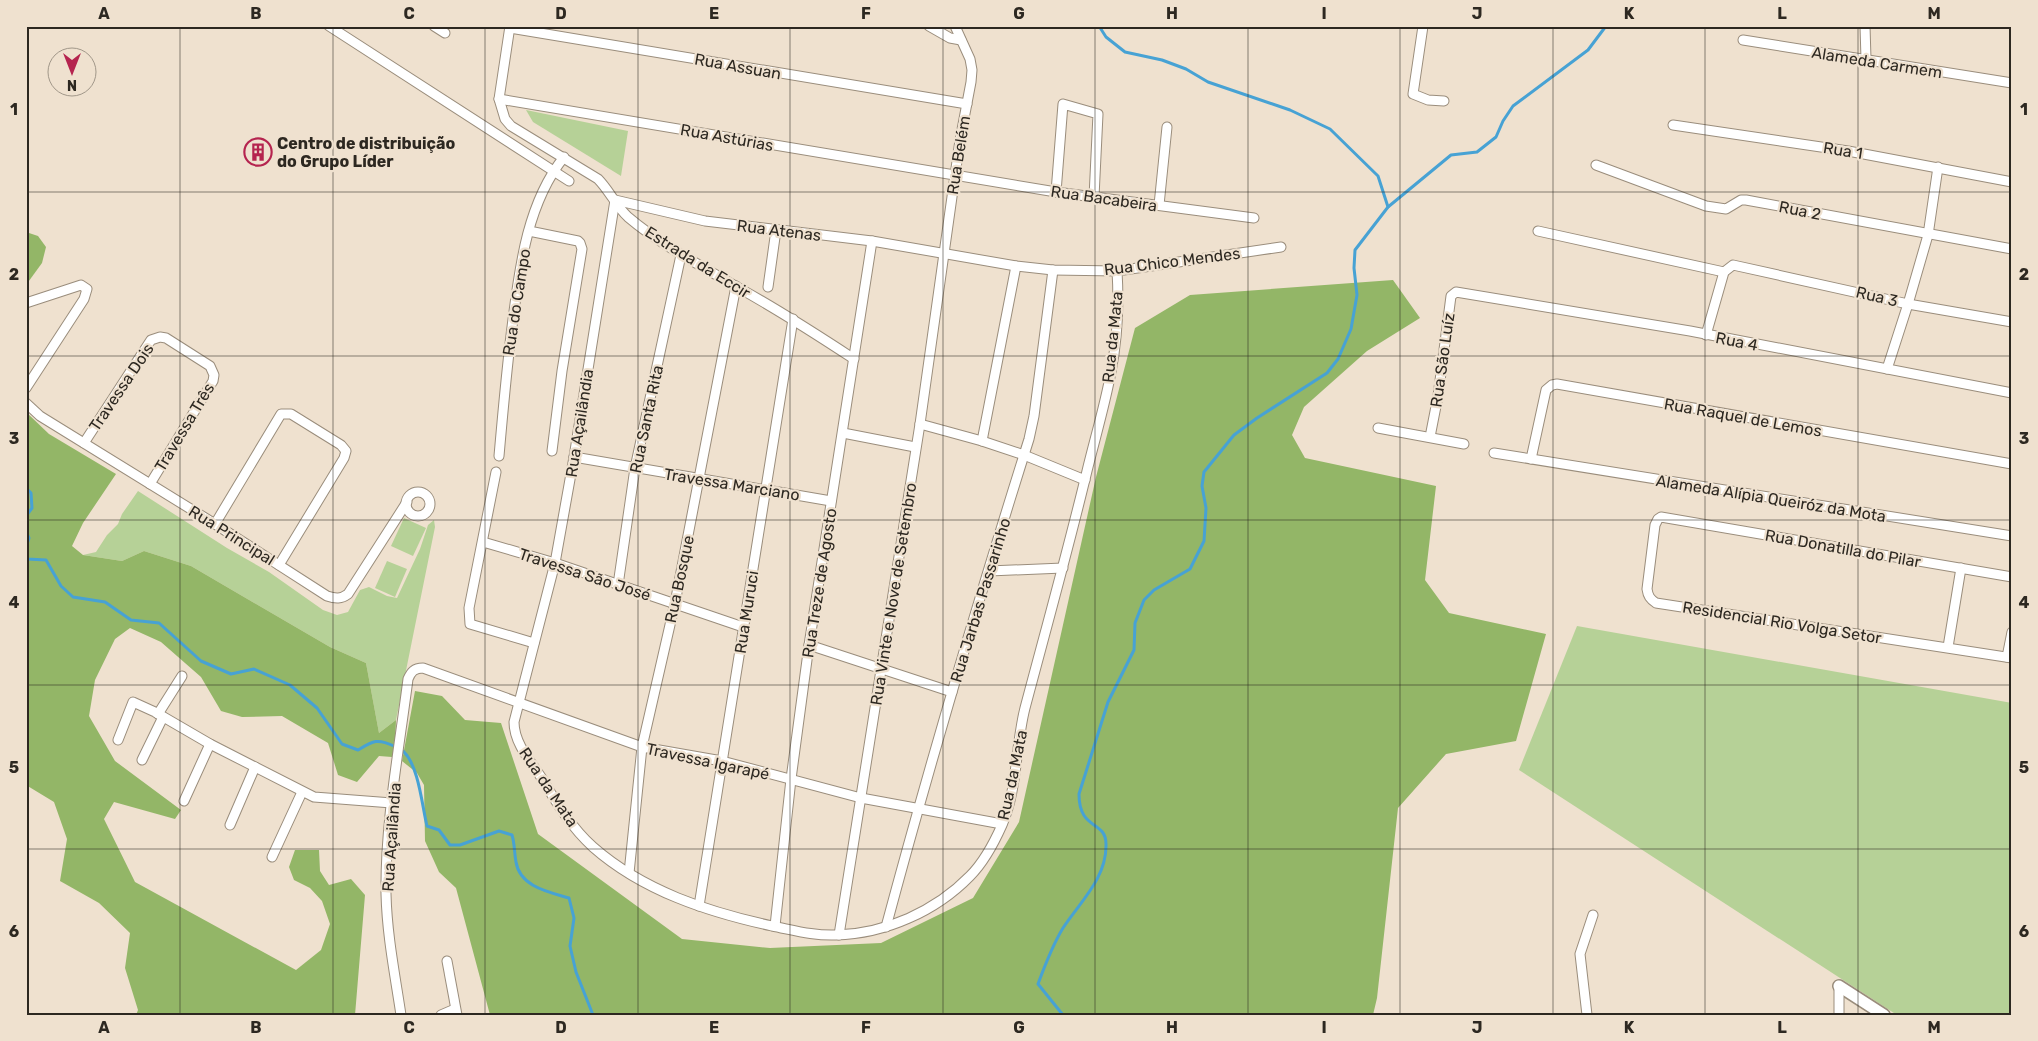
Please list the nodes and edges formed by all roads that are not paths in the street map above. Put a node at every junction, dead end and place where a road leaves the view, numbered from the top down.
1 (434, 26) edge
2 (930, 26) edge
3 (955, 26) edge
4 (1423, 26) edge
5 (1866, 26) edge
6 (332, 27) edge
7 (510, 27) edge
8 (445, 33) dead end
9 (1743, 40) dead end
10 (963, 44) junction
11 (1866, 59) junction
12 (2012, 83) edge
13 (499, 99) junction
14 (1444, 101) dead end
15 (967, 104) junction
16 (1672, 125) dead end
17 (1167, 127) dead end
18 (564, 157) junction
19 (1596, 165) dead end
20 (1938, 166) junction
21 (553, 171) junction
22 (955, 176) junction
23 (569, 181) dead end
24 (2012, 182) edge
25 (1056, 192) junction
26 (1094, 197) junction
27 (615, 200) junction
28 (1159, 205) junction
29 (1254, 218) dead end
30 (776, 230) junction
31 (529, 231) junction
32 (1538, 231) dead end
33 (1928, 235) junction
34 (872, 241) junction
35 (1281, 247) dead end
36 (2012, 249) edge
37 (944, 252) junction
38 (681, 255) junction
39 (1016, 266) junction
40 (1053, 270) junction
41 (1116, 271) junction
42 (1724, 272) junction
43 (736, 286) junction
44 (768, 287) dead end
45 (1462, 294) joint
46 (26, 303) edge
47 (1908, 304) junction
48 (794, 319) junction
49 (2012, 322) edge
50 (1706, 335) junction
51 (188, 352) joint
52 (854, 358) junction
53 (1887, 369) junction
54 (26, 388) edge
55 (2012, 393) edge
56 (26, 403) edge
57 (920, 424) junction
58 (1378, 428) dead end
59 (843, 434) junction
60 (1430, 437) junction
61 (982, 441) junction
62 (84, 443) junction
63 (1464, 444) dead end
64 (915, 447) junction
65 (552, 450) dead end
66 (1494, 454) dead end
67 (1024, 455) junction
68 (499, 456) dead end
69 (574, 457) junction
70 (1531, 459) junction
71 (2012, 464) edge
72 (635, 468) junction
73 (496, 472) dead end
74 (698, 479) junction
75 (1085, 480) junction
76 (150, 484) junction
77 (766, 488) junction
78 (831, 501) junction
79 (407, 502) dead end
80 (1674, 518) joint
81 (215, 524) junction
82 (2012, 536) edge
83 (483, 542) junction
84 (555, 563) junction
85 (279, 565) junction
86 (1063, 568) junction
87 (1962, 568) junction
88 (989, 571) junction
89 (2012, 577) edge
90 (618, 585) junction
91 (675, 603) junction
92 (743, 627) junction
93 (2012, 632) edge
94 (534, 643) junction
95 (809, 645) junction
96 (1948, 647) junction
97 (2009, 658) edge
98 (423, 668) joint
99 (880, 669) junction
100 (182, 676) dead end
101 (952, 692) junction
102 (518, 701) junction
103 (161, 715) junction
104 (118, 740) dead end
105 (210, 744) junction
106 (642, 747) junction
107 (142, 760) dead end
108 (722, 761) junction
109 (254, 767) junction
110 (791, 779) junction
111 (302, 792) junction
112 (861, 798) junction
113 (184, 802) dead end
114 (392, 803) junction
115 (918, 809) junction
116 (1002, 824) junction
117 (230, 825) dead end
118 (272, 858) dead end
119 (629, 873) junction
120 (699, 906) junction
121 (1593, 916) dead end
122 (775, 926) junction
123 (886, 927) junction
124 (839, 935) junction
125 (447, 961) dead end
126 (1839, 986) joint
127 (456, 1012) edge
128 (401, 1015) edge
129 (441, 1015) edge
130 (1587, 1015) edge
131 (1839, 1015) edge
132 (1884, 1015) edge

1 - 8 street
2 - 10 street
3 - 10 street
4 - 14 street
5 - 11 street
6 - 21 street
7 - 13 street
7 - 15 street, Rua Assuan
9 - 11 street, Alameda Carmem
10 - 15 street, Rua Belém
11 - 12 street, Alameda Carmem
13 - 18 street, Estrada da Eccir
13 - 22 street, Rua Astúrias
15 - 22 street, Rua Belém
16 - 20 street, Rua 1
17 - 28 street
18 - 21 street, Rua do Campo
18 - 27 street, Estrada da Eccir
19 - 33 street, Rua 2
20 - 24 street, Rua 1
20 - 33 street
21 - 23 street
21 - 31 street, Rua do Campo
22 - 25 street, Rua Bacabeira
22 - 37 street, Rua Belém
25 - 26 street, Rua Bacabeira
25 - 26 street
26 - 28 street, Rua Bacabeira
27 - 30 street, Rua Atenas
27 - 38 street, Estrada da Eccir
27 - 69 street, Rua Açailândia
28 - 29 street, Rua Bacabeira
30 - 34 street, Rua Atenas
30 - 44 street
31 - 65 street
31 - 68 street, Rua do Campo
32 - 42 street
33 - 36 street, Rua 2
33 - 47 street
34 - 37 street, Rua Atenas
34 - 52 street, Rua Treze de Agosto
35 - 41 street, Rua Chico Mendes
37 - 39 street, Rua Chico Mendes
37 - 57 street, Rua Vinte e Nove de Setembro
38 - 43 street, Estrada da Eccir
38 - 72 street, Rua Santa Rita
39 - 40 street, Rua Chico Mendes
39 - 61 street
40 - 41 street, Rua Chico Mendes
40 - 67 street, Rua Jarbas Passarinho
41 - 75 street, Rua da Mata
42 - 47 street, Rua 3
42 - 50 street
43 - 48 street, Estrada da Eccir
43 - 74 street, Rua Bosque
45 - 50 street, Rua 4
45 - 60 street, Rua São Luíz
46 - 54 street
47 - 49 street, Rua 3
47 - 53 street
48 - 52 street, Estrada da Eccir
48 - 77 street, Rua Muruci
50 - 53 street, Rua 4
51 - 62 street, Travessa Dois
51 - 76 street, Travessa Três
52 - 59 street, Rua Treze de Agosto
53 - 55 street, Rua 4
56 - 62 street, Rua Principal
57 - 61 street
57 - 64 street, Rua Vinte e Nove de Setembro
58 - 60 street
59 - 64 street
59 - 78 street, Rua Treze de Agosto
60 - 63 street
61 - 67 street
62 - 76 street, Rua Principal
64 - 99 street, Rua Vinte e Nove de Setembro
66 - 70 street, Alameda Alípia Queiróz da Mota
67 - 75 street
67 - 88 street, Rua Jarbas Passarinho
69 - 72 street, Travessa Marciano
69 - 84 street, Rua Açailândia
70 - 71 street, Rua Raquel de Lemos
70 - 82 street, Alameda Alípia Queiróz da Mota
72 - 74 street, Travessa Marciano
72 - 90 street, Rua Santa Rita
73 - 83 street
74 - 77 street, Travessa Marciano
74 - 91 street, Rua Bosque
75 - 86 street, Rua da Mata
76 - 81 street, Rua Principal
77 - 78 street, Travessa Marciano
77 - 92 street, Rua Muruci
78 - 95 street, Rua Treze de Agosto
79 - 85 street, Rua Principal
80 - 87 street, Rua Donatilla do Pilar
80 - 96 street, Residencial Rio Volga Setor
81 - 85 street, Rua Principal
81 - 85 street
83 - 84 street, Travessa São José
83 - 94 street
84 - 90 street, Travessa São José
84 - 94 street, Rua Açailândia
86 - 88 street
86 - 116 street, Rua da Mata
87 - 89 street, Rua Donatilla do Pilar
87 - 96 street
88 - 101 street, Rua Jarbas Passarinho
90 - 91 street, Travessa São José
91 - 92 street, Travessa São José
91 - 106 street, Rua Bosque
92 - 108 street, Rua Muruci
93 - 97 street
94 - 102 street, Rua da Mata
95 - 99 street
95 - 110 street, Rua Treze de Agosto
96 - 97 street, Residencial Rio Volga Setor
98 - 102 street, Travessa Igarapé
98 - 114 street, Rua Açailândia
99 - 101 street
99 - 112 street, Rua Vinte e Nove de Setembro
100 - 103 street
101 - 115 street, Rua Jarbas Passarinho
102 - 106 street, Travessa Igarapé
102 - 119 street, Rua da Mata
103 - 104 street
103 - 105 street
103 - 107 street
105 - 109 street
105 - 113 street
106 - 108 street, Travessa Igarapé
106 - 119 street, Rua Bosque
108 - 110 street, Travessa Igarapé
108 - 120 street, Rua Muruci
109 - 111 street
109 - 117 street
110 - 112 street, Travessa Igarapé
110 - 122 street, Rua Treze de Agosto
111 - 114 street
111 - 118 street
112 - 115 street, Travessa Igarapé
112 - 124 street, Rua Vinte e Nove de Setembro
114 - 128 street, Rua Açailândia
115 - 116 street, Travessa Igarapé
115 - 123 street, Rua Jarbas Passarinho
116 - 123 street, Rua da Mata
119 - 120 street, Rua da Mata
120 - 122 street, Rua da Mata
121 - 130 street
122 - 124 street, Rua da Mata
123 - 124 street, Rua da Mata
125 - 127 street
126 - 131 street
126 - 132 street
127 - 129 street

